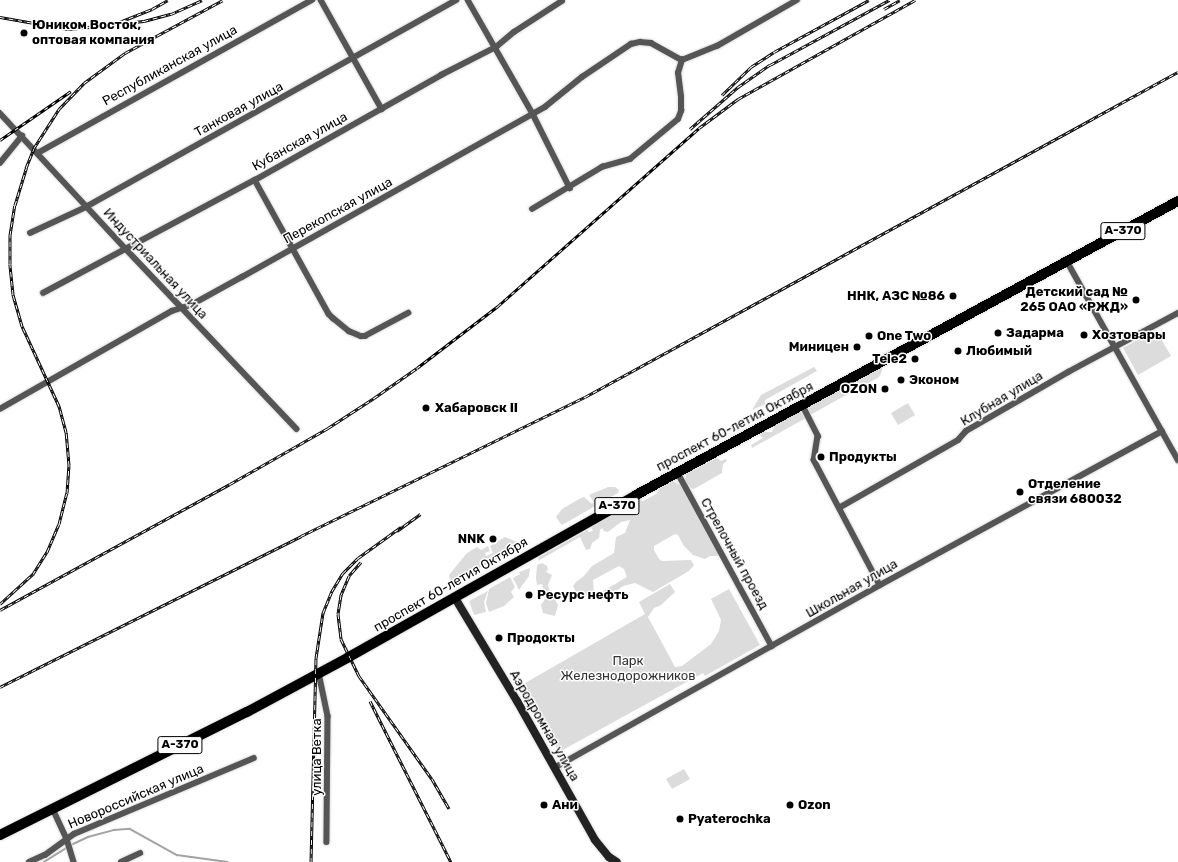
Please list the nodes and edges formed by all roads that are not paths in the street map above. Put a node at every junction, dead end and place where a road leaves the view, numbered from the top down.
1 (312, 0) edge
2 (321, 0) edge
3 (456, 0) edge
4 (468, 0) edge
5 (797, 0) edge
6 (562, 1) edge
7 (496, 47) junction
8 (353, 58) junction
9 (682, 60) junction
10 (382, 109) junction
11 (0, 113) edge
12 (533, 114) junction
13 (22, 136) junction
14 (38, 153) junction
15 (0, 163) edge
16 (255, 180) junction
17 (570, 188) junction
18 (1178, 201) edge
19 (86, 207) junction
20 (532, 209) dead end
21 (30, 233) dead end
22 (293, 249) junction
23 (126, 250) junction
24 (1067, 261) junction
25 (43, 294) dead end
26 (180, 308) junction
27 (408, 313) dead end
28 (1178, 313) edge
29 (1115, 348) junction
30 (802, 406) junction
31 (0, 409) edge
32 (297, 429) dead end
33 (1162, 431) junction
34 (1178, 460) edge
35 (678, 473) junction
36 (839, 508) junction
37 (880, 585) junction
38 (454, 598) junction
39 (772, 646) junction
40 (319, 673) junction
41 (305, 680) junction
42 (254, 758) dead end
43 (554, 768) junction
44 (53, 809) junction
45 (0, 828) edge
46 (0, 835) edge
47 (67, 840) junction
48 (327, 842) dead end
49 (140, 853) dead end
50 (29, 862) edge
51 (74, 862) edge
52 (121, 862) edge
53 (616, 862) edge

1 - 14 street, Республиканская улица
2 - 8 street
3 - 8 street, Танковая улица
4 - 7 street
5 - 9 street
6 - 7 street, Кубанская улица
7 - 10 street, Кубанская улица
7 - 12 street
8 - 10 street
8 - 19 street, Танковая улица
9 - 12 street, Перекопская улица
9 - 17 street
10 - 16 street, Кубанская улица
11 - 13 street, Индустриальная улица
12 - 17 street
12 - 22 street, Перекопская улица
13 - 14 street, Индустриальная улица
13 - 15 street
14 - 19 street, Индустриальная улица
16 - 22 street
16 - 23 street, Кубанская улица
17 - 20 street
18 - 24 highway, проспект 60-летия Октября / А-370
19 - 21 street, Танковая улица
19 - 23 street, Индустриальная улица
22 - 26 street, Перекопская улица
22 - 27 street
23 - 25 street, Кубанская улица
23 - 26 street, Индустриальная улица
24 - 29 street
24 - 30 highway, проспект 60-летия Октября / А-370
26 - 31 street, Перекопская улица
26 - 32 street, Индустриальная улица
28 - 29 street, Клубная улица
29 - 33 street
29 - 36 street, Клубная улица
30 - 35 highway, проспект 60-летия Октября / А-370
30 - 36 street
33 - 34 street
33 - 37 street, Школьная улица
35 - 38 highway, проспект 60-летия Октября / А-370
35 - 39 street, Стрелочный проезд
36 - 37 street
37 - 39 street, Школьная улица
38 - 40 highway, проспект 60-летия Октября / А-370
38 - 43 street, Аэродромная улица
39 - 43 street, Школьная улица
40 - 41 highway, проспект 60-летия Октября / А-370
40 - 48 street, улица Ветка
41 - 44 highway, проспект 60-летия Октября / А-370
41 - 45 highway, проспект 60-летия Октября / А-370
42 - 47 street, Новороссийская улица
43 - 53 street, Аэродромная улица
44 - 46 highway, проспект 60-летия Октября / А-370
44 - 47 street
47 - 50 street, Новороссийская улица
47 - 51 street
49 - 52 street

